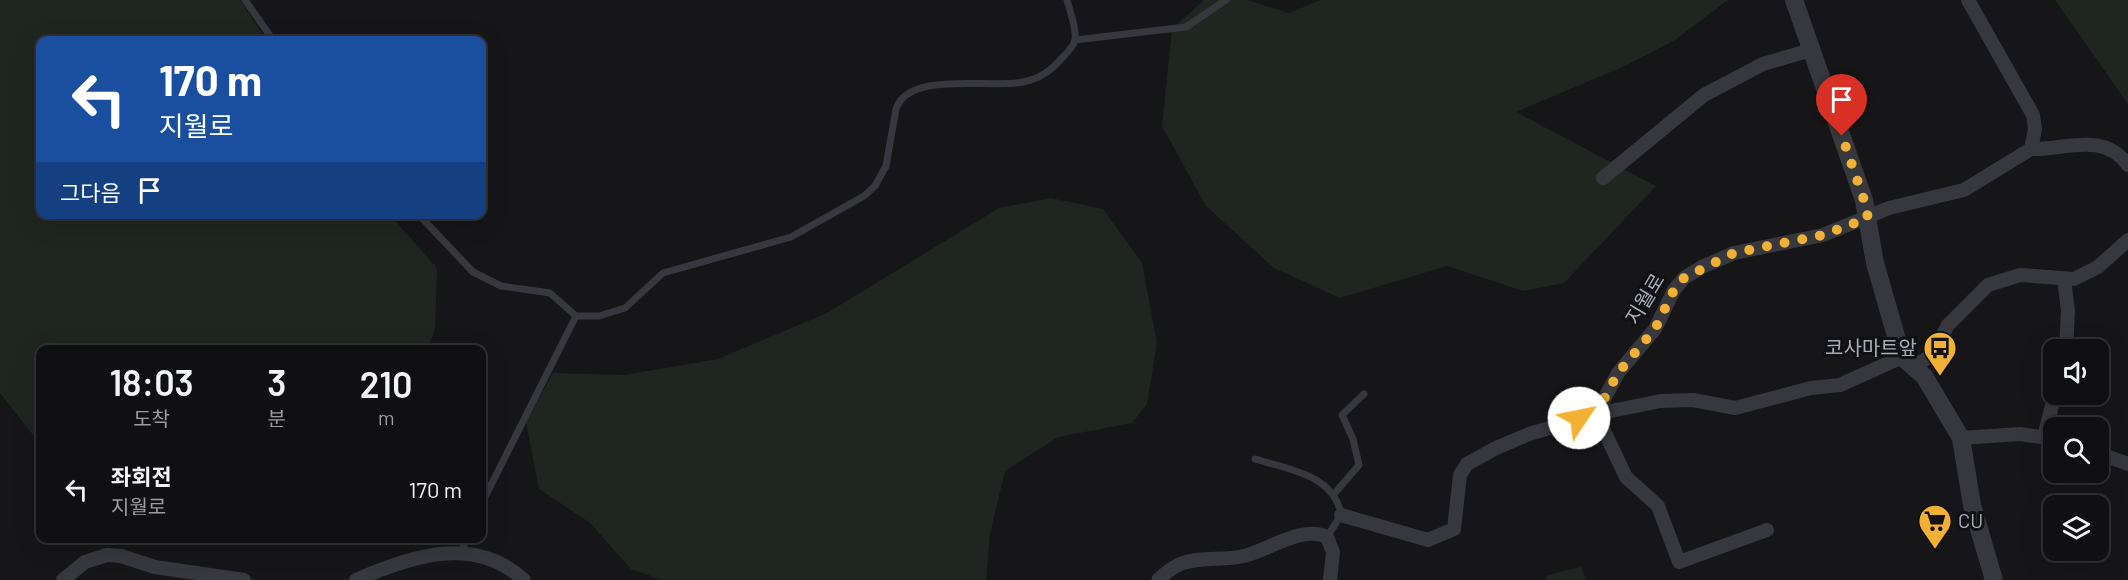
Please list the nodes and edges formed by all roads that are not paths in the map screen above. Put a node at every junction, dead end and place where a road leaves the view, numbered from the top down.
1 (245, 0) edge
2 (1067, 0) edge
3 (1226, 0) edge
4 (1794, 0) edge
5 (1968, 0) edge
6 (270, 36) edge
7 (1075, 40) junction
8 (1810, 50) junction
9 (2031, 149) junction
10 (2128, 165) edge
11 (1603, 178) dead end
12 (1868, 218) junction
13 (423, 219) edge
14 (2128, 240) edge
15 (2064, 279) junction
16 (576, 316) junction
17 (2067, 339) edge
18 (1907, 362) junction
19 (1364, 394) dead end
20 (1596, 414) junction
21 (1961, 438) junction
22 (2043, 438) edge
23 (2109, 457) edge
24 (1255, 459) dead end
25 (2128, 464) edge
26 (1335, 494) junction
27 (486, 495) edge
28 (1341, 515) junction
29 (1767, 530) dead end
30 (1328, 537) junction
31 (465, 543) edge
32 (461, 552) junction
33 (63, 580) edge
34 (244, 580) edge
35 (356, 580) edge
36 (524, 580) edge
37 (1158, 580) edge
38 (1330, 580) edge
39 (1994, 580) edge

1 - 6 lane
2 - 7 lane
3 - 7 lane
4 - 8 street
5 - 9 street
7 - 16 lane
8 - 11 street
8 - 12 street
9 - 10 street
9 - 12 street, 지월로
12 - 18 street
12 - 20 street, 지월로
13 - 16 lane
14 - 15 street
15 - 17 street
15 - 18 street
16 - 27 lane
18 - 20 street
18 - 21 street
19 - 26 lane
20 - 28 street
20 - 29 street
21 - 22 street
21 - 39 street
23 - 25 street
24 - 26 lane
26 - 28 lane
28 - 30 lane
30 - 37 street
30 - 38 street
31 - 32 lane
32 - 35 street
32 - 36 street
33 - 34 street

